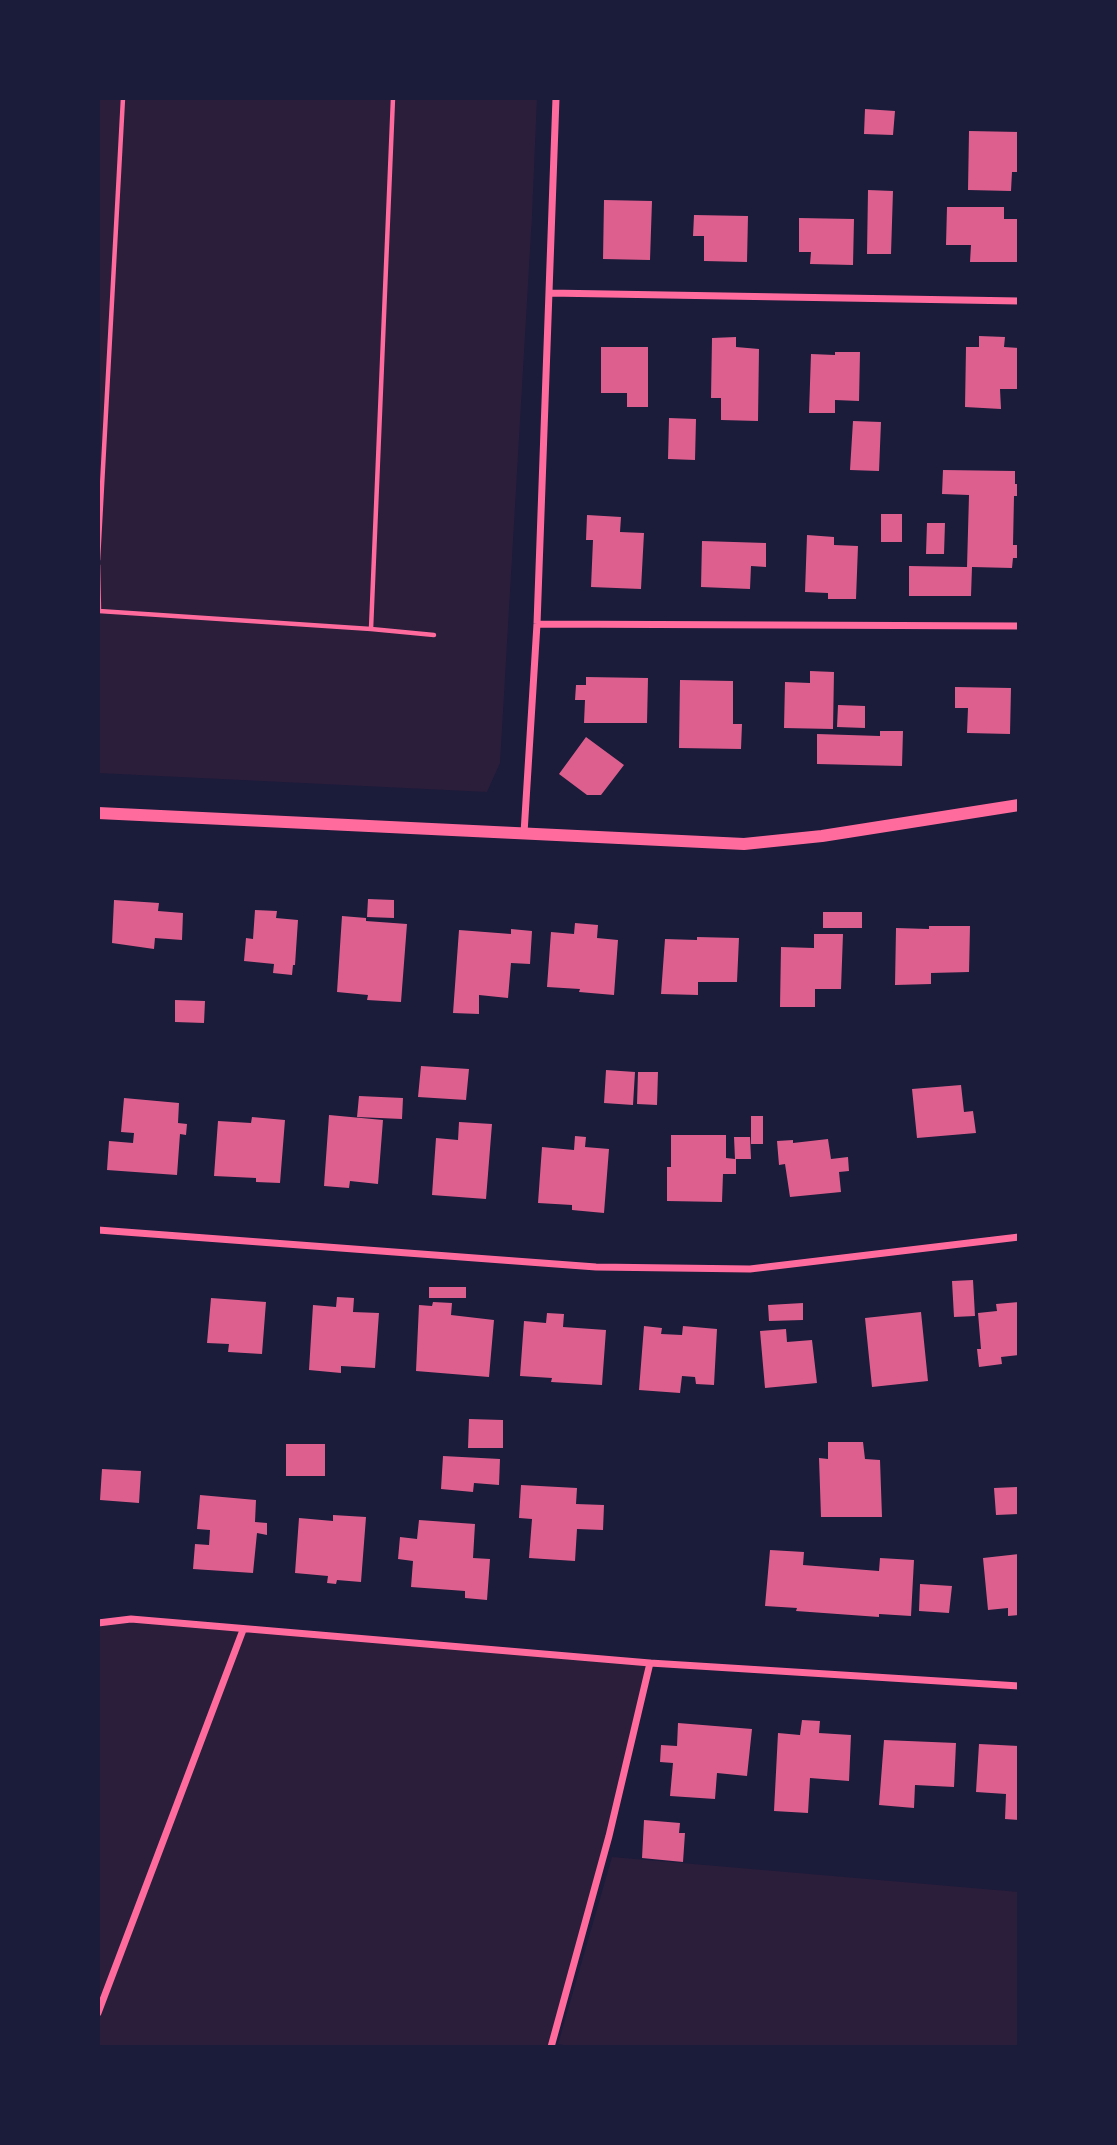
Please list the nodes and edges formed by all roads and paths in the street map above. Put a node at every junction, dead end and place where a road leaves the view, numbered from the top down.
1 (123, 98) edge
2 (393, 98) edge
3 (556, 98) edge
4 (549, 293) junction
5 (1019, 301) edge
6 (98, 562) edge
7 (98, 611) edge
8 (537, 624) junction
9 (1019, 626) edge
10 (371, 629) junction
11 (434, 635) dead end
12 (1019, 805) edge
13 (98, 813) edge
14 (524, 833) junction
15 (98, 1230) edge
16 (1019, 1237) edge
17 (98, 1623) edge
18 (243, 1630) junction
19 (650, 1663) junction
20 (1019, 1686) edge
21 (98, 2013) edge
22 (551, 2047) edge

1 - 6 path
2 - 10 path
3 - 4 street
4 - 5 street
4 - 8 street
6 - 7 path
7 - 10 path
8 - 9 street
8 - 14 street
10 - 11 path
12 - 14 street
13 - 14 street
15 - 16 street
17 - 18 street
18 - 19 street
18 - 21 street
19 - 20 street
19 - 22 street

